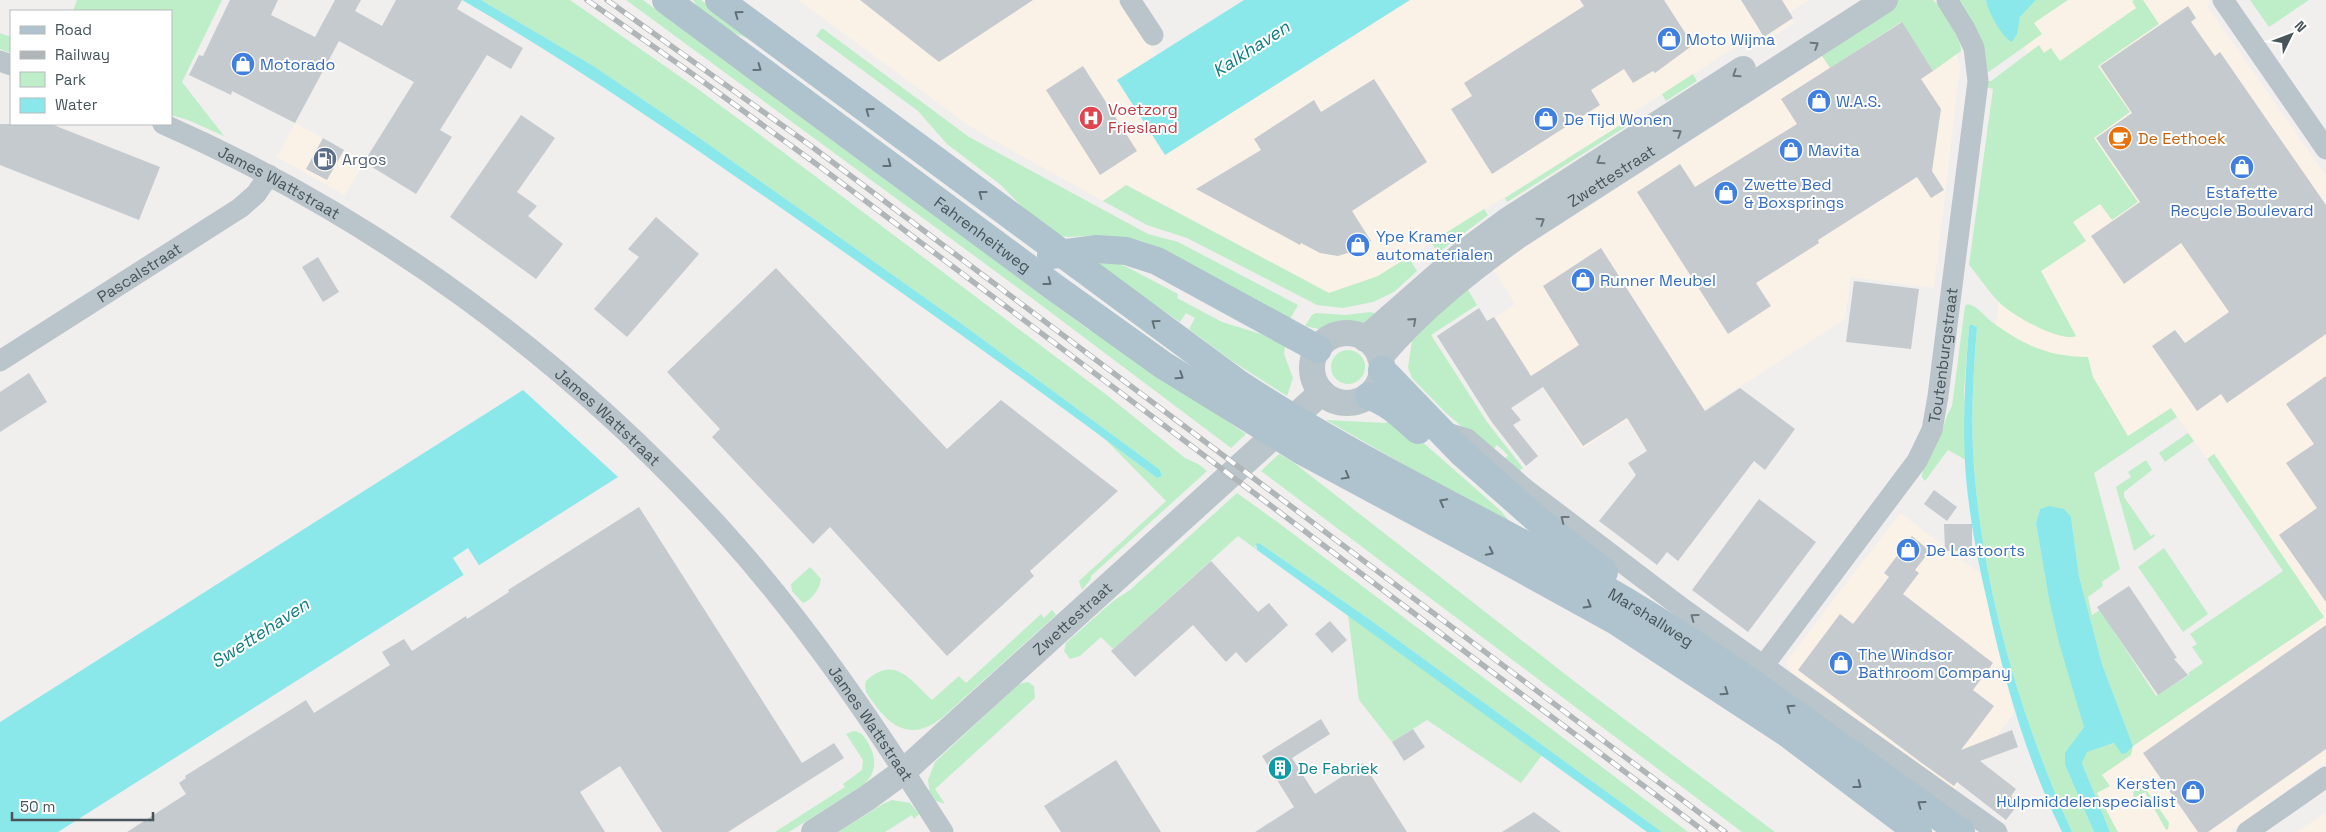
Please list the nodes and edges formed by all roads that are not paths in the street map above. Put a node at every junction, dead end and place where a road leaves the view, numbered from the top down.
1 (719, 0) edge
2 (1130, 0) edge
3 (1851, 0) edge
4 (1885, 0) edge
5 (1947, 0) edge
6 (2223, 0) edge
7 (668, 2) edge
8 (1153, 35) dead end
9 (165, 125) edge
10 (2326, 149) edge
11 (269, 175) junction
12 (966, 222) junction
13 (1062, 254) junction
14 (1318, 349) junction
15 (1376, 355) junction
16 (0, 361) edge
17 (1322, 392) junction
18 (1369, 396) junction
19 (1257, 410) junction
20 (1439, 430) junction
21 (1313, 444) junction
22 (1533, 548) junction
23 (1545, 581) junction
24 (1638, 608) junction
25 (1764, 665) junction
26 (904, 771) junction
27 (2326, 776) edge
28 (814, 832) edge
29 (943, 832) edge
30 (1918, 832) edge
31 (1961, 832) edge
32 (1997, 832) edge
33 (2247, 832) edge

13 -> 1 main road, Fahrenheitweg
2 - 8 street
3 -> 15 street, Zwettestraat
15 -> 4 street, Zwettestraat
5 - 25 street, Toutenburgstraat
6 - 10 street
7 -> 12 main road, Fahrenheitweg
9 - 11 street, James Wattstraat
11 - 16 street, Pascalstraat
11 - 26 street, James Wattstraat
12 - 13 main road
12 -> 19 main road, Fahrenheitweg
13 - 14 main road
19 -> 13 main road, Fahrenheitweg
14 - 15 street
14 - 17 street
15 - 18 street
15 - 20 main road
17 - 18 street
17 - 26 street, Zwettestraat
18 - 22 main road
19 - 21 main road, Fahrenheitweg
20 - 24 main road
25 -> 20 street, Marshallweg
22 -> 21 main road, Marshallweg
21 -> 23 main road, Marshallweg
22 - 23 main road
22 - 24 main road, Marshallweg
23 -> 30 main road, Marshallweg
31 -> 24 main road, Marshallweg
25 - 32 street, Marshallweg
26 - 28 street, Zwettestraat
26 - 29 street, James Wattstraat
27 - 33 street

